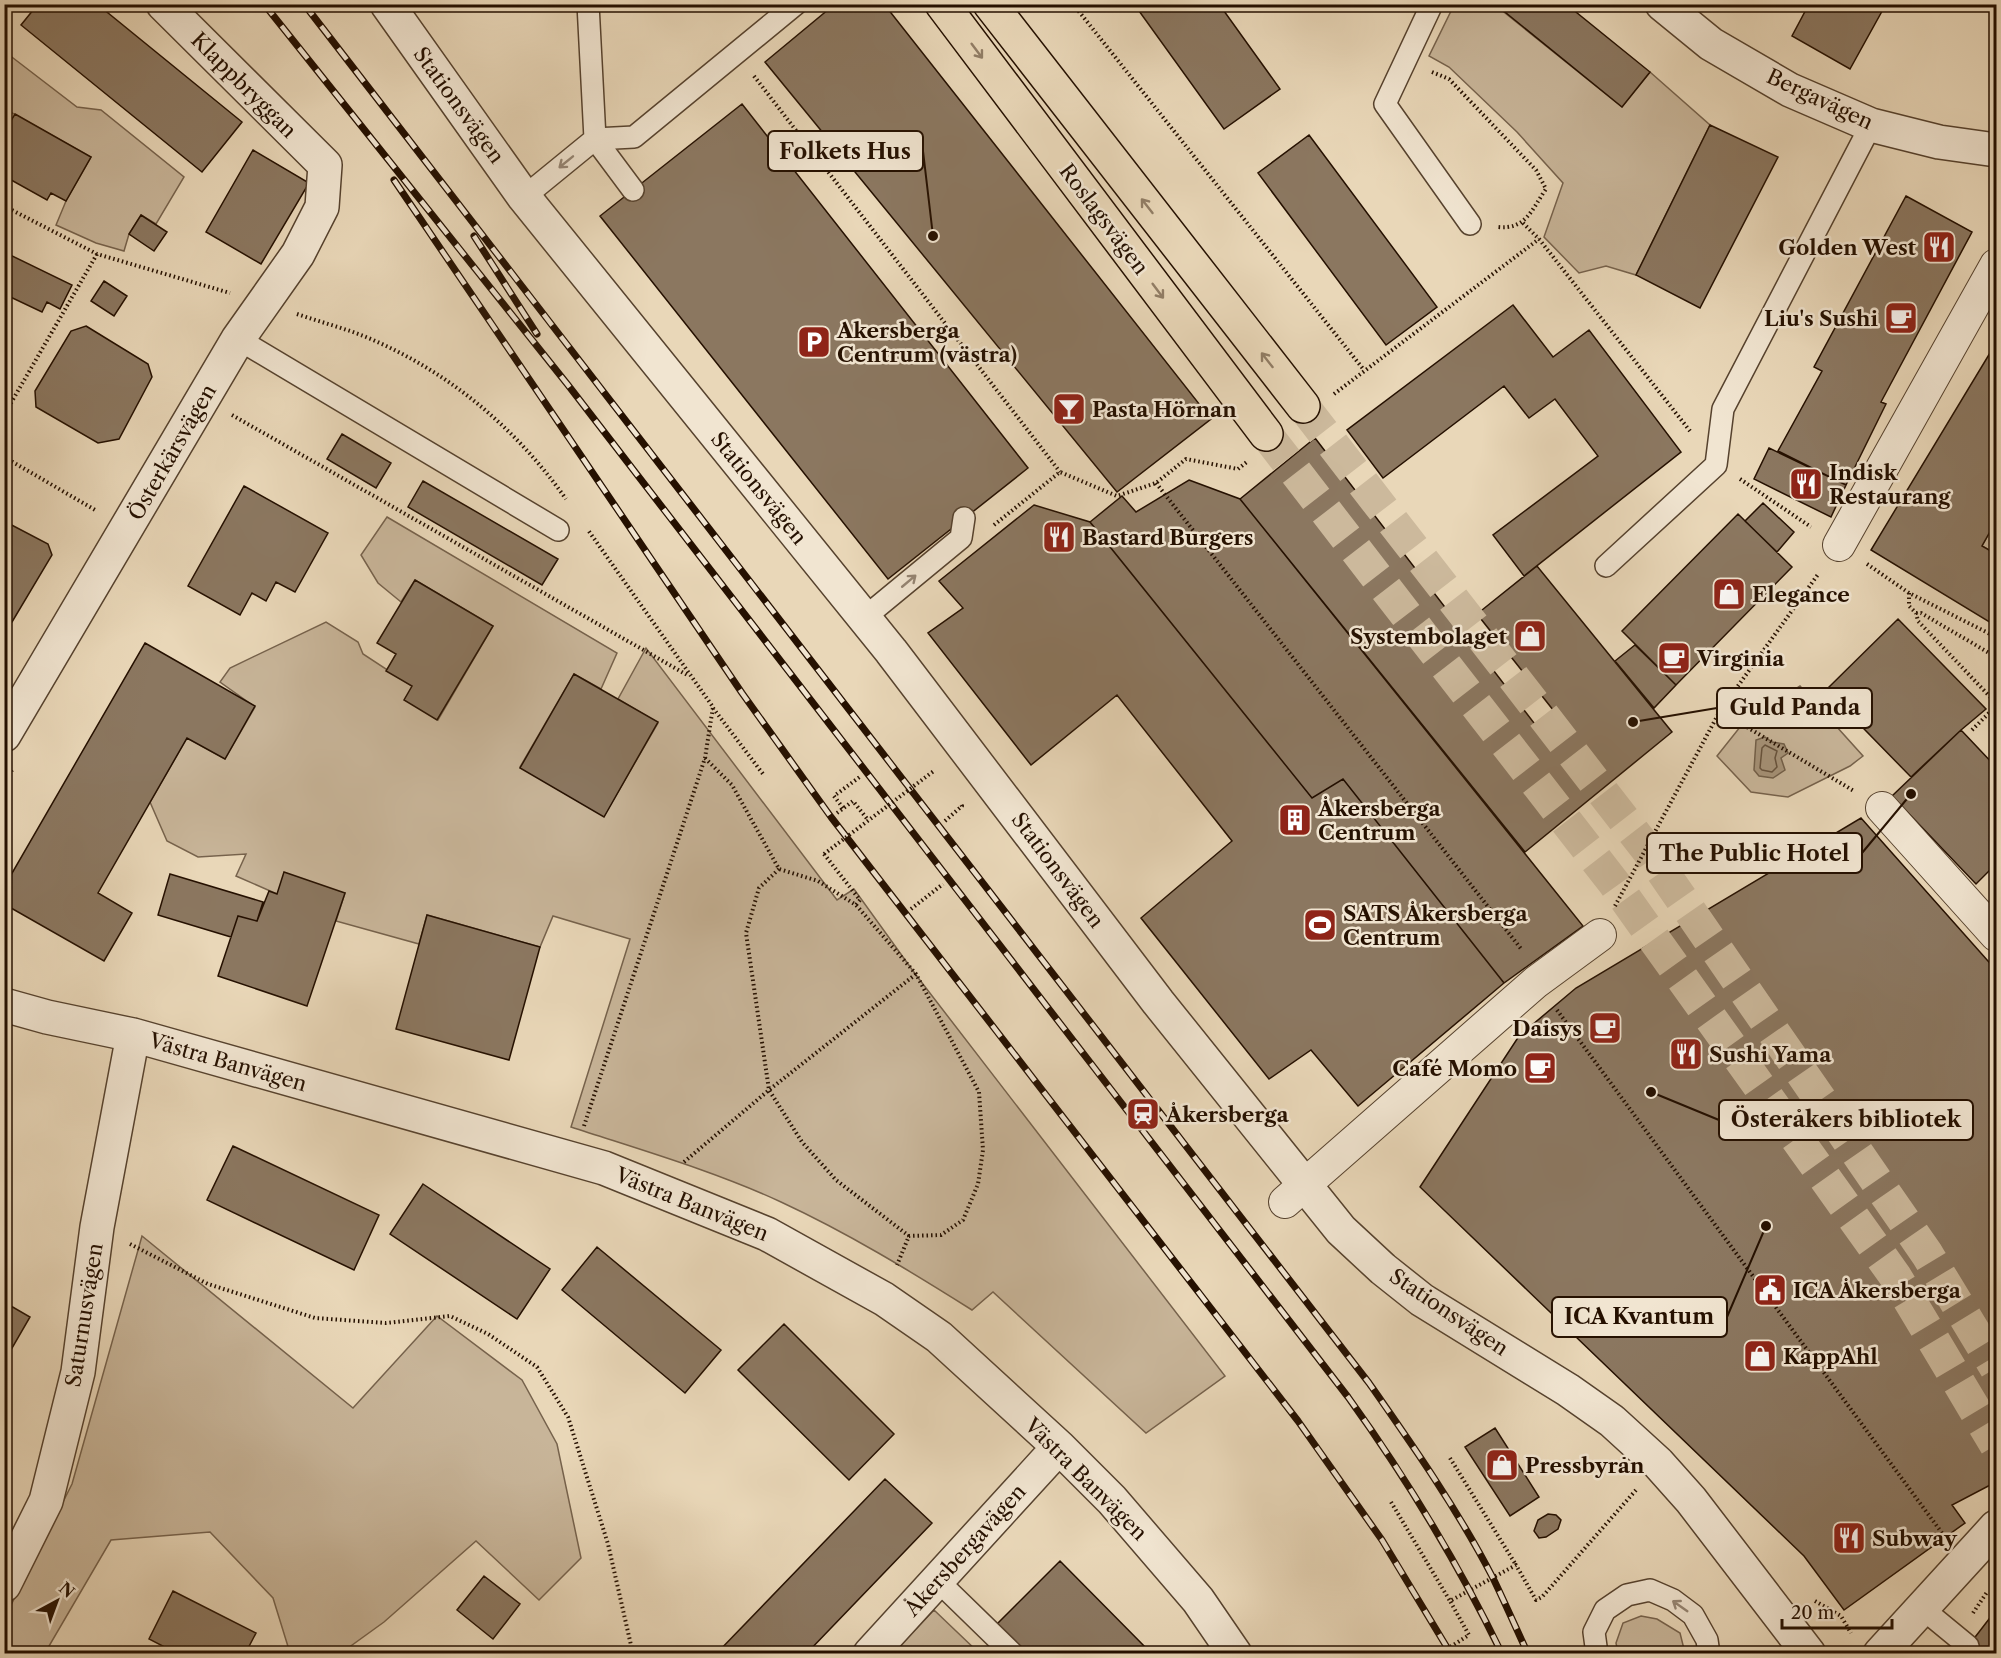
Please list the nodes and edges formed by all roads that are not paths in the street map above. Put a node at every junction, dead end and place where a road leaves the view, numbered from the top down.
1 (163, 4) edge
2 (588, 4) edge
3 (796, 4) edge
4 (942, 4) edge
5 (990, 4) edge
6 (1432, 4) edge
7 (394, 8) edge
8 (1675, 8) edge
9 (1871, 124) junction
10 (595, 139) junction
11 (1996, 150) edge
12 (325, 165) joint
13 (633, 190) dead end
14 (524, 197) junction
15 (1470, 224) road end
16 (1996, 265) edge
17 (238, 339) junction
18 (1316, 402) tunnel mouth
19 (1261, 444) tunnel mouth
20 (964, 518) dead end
21 (558, 530) dead end
22 (1839, 545) road end
23 (1606, 566) dead end
24 (864, 618) junction
25 (4, 735) edge
26 (1882, 808) road end
27 (1600, 935) road end
28 (1996, 935) edge
29 (4, 1005) edge
30 (133, 1035) junction
31 (1295, 1194) junction
32 (1059, 1447) junction
33 (1996, 1527) edge
34 (937, 1580) junction
35 (4, 1585) edge
36 (1923, 1609) junction
37 (1968, 1646) dead end
38 (870, 1653) edge
39 (1013, 1653) edge
40 (1235, 1653) edge
41 (1597, 1653) edge
42 (1709, 1653) edge
43 (1809, 1653) edge
44 (1880, 1653) edge

1 - 12 street, Klappbryggan
2 - 10 lane
3 - 10 lane
4 -> 19 main road, Roslagsvägen
18 -> 5 main road, Roslagsvägen
6 - 15 lane
7 - 14 street, Stationsvägen
8 - 9 street, Bergavägen
9 - 11 street, Bergavägen
9 - 23 lane
10 - 13 lane
10 -> 14 lane
12 - 17 street, Österkärsvägen
14 - 24 street, Stationsvägen
16 - 22 street
17 - 21 lane
17 - 25 street, Österkärsvägen
24 -> 20 lane
24 - 31 street, Stationsvägen
26 - 28 street
27 - 31 street
29 - 30 street, Västra Banvägen
30 - 32 street, Västra Banvägen
30 - 35 street, Saturnusvägen
31 - 43 street, Stationsvägen
32 - 34 street, Åkersbergavägen
32 - 40 street, Västra Banvägen
33 - 36 street
34 - 38 street, Åkersbergavägen
34 - 39 lane
36 - 37 lane
36 - 44 street
42 -> 41 lane

